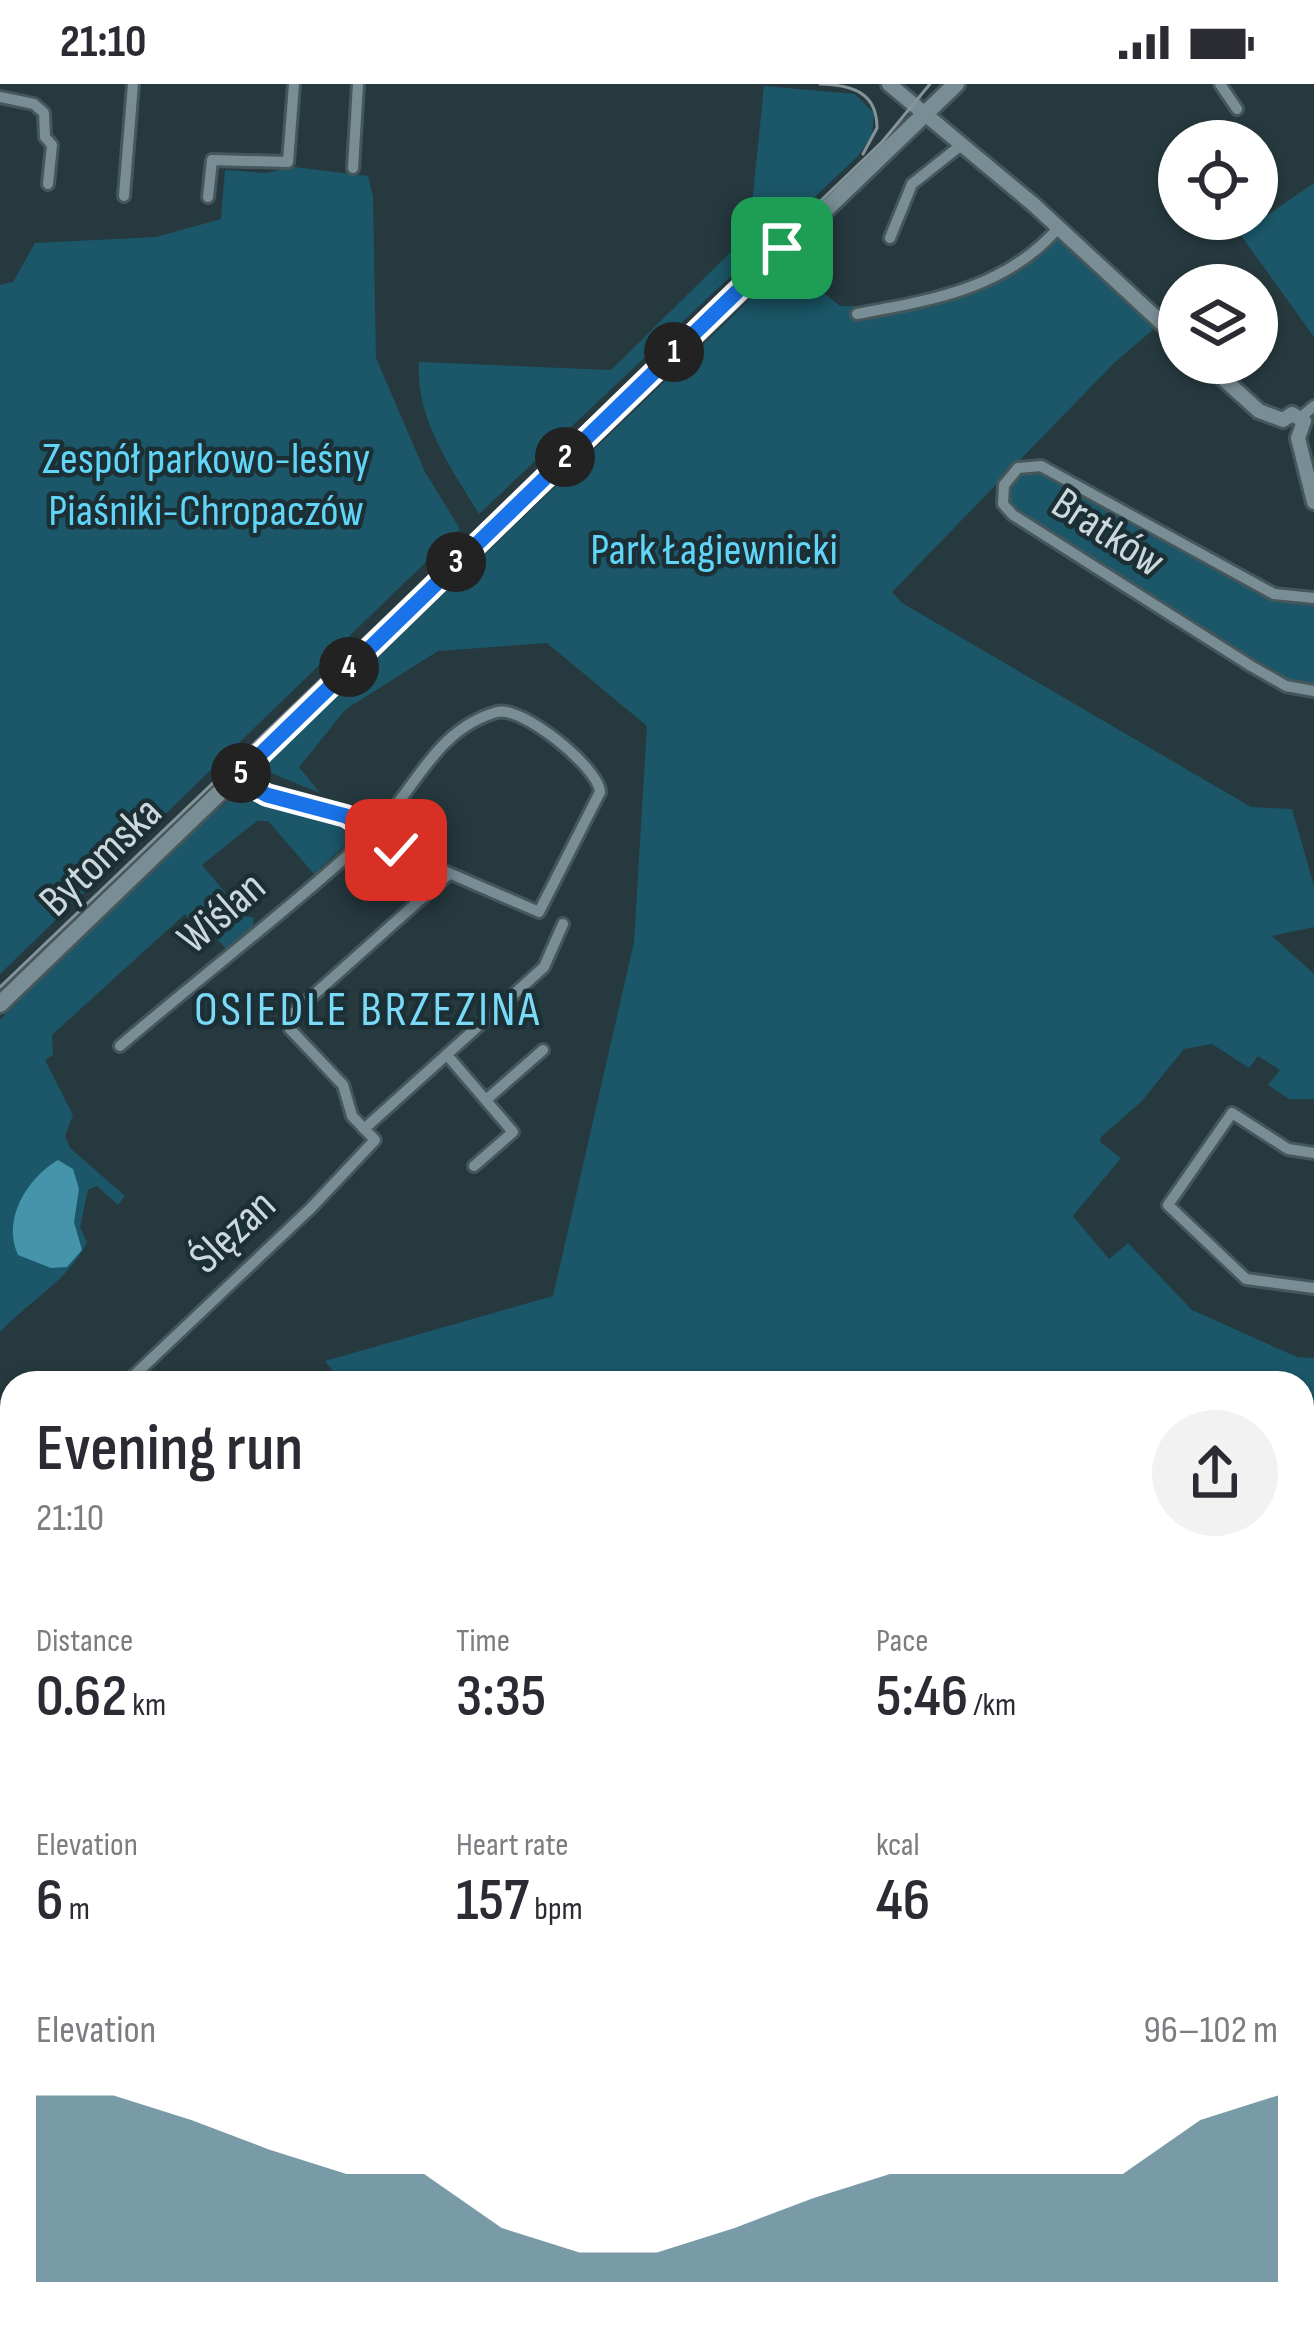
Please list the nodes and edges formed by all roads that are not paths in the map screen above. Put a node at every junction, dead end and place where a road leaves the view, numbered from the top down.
1 (134, 84) edge
2 (294, 84) edge
3 (358, 84) edge
4 (889, 84) edge
5 (956, 84) edge
6 (1220, 84) edge
7 (0, 97) edge
8 (1237, 109) dead end
9 (926, 115) junction
10 (960, 146) junction
11 (353, 168) dead end
12 (48, 184) dead end
13 (124, 196) dead end
14 (208, 197) dead end
15 (1058, 227) junction
16 (890, 238) dead end
17 (857, 314) dead end
18 (1158, 320) edge
19 (1230, 384) edge
20 (1314, 406) edge
21 (1300, 417) junction
22 (1283, 420) junction
23 (1298, 438) junction
24 (1314, 502) edge
25 (1314, 598) edge
26 (1314, 691) edge
27 (236, 778) junction
28 (371, 835) junction
29 (449, 874) junction
30 (563, 924) dead end
31 (0, 1004) edge
32 (120, 1046) dead end
33 (543, 1050) dead end
34 (446, 1055) junction
35 (486, 1100) junction
36 (364, 1129) junction
37 (1314, 1153) edge
38 (474, 1166) dead end
39 (1314, 1288) edge
40 (139, 1371) edge

1 - 13 street
2 - 14 street
3 - 11 street
4 - 9 street
5 - 9 main road, Bytomska
6 - 8 street
7 - 12 street
9 - 10 street
9 - 27 main road, Bytomska
10 - 15 street
10 - 16 street
15 - 17 street
15 - 18 street
19 - 22 street
20 - 21 street
21 - 22 street
21 - 23 street
22 - 23 street
23 - 24 street
25 - 26 street, Bratków
27 - 28 street
27 - 31 main road, Bytomska
28 - 29 street
28 - 29 street, Wiślan
28 - 32 street, Wiślan
29 - 36 street
30 - 34 street, Ślęzan
33 - 35 street
34 - 35 street
34 - 36 street, Ślęzan
35 - 38 street
36 - 40 street, Ślęzan
37 - 39 street

